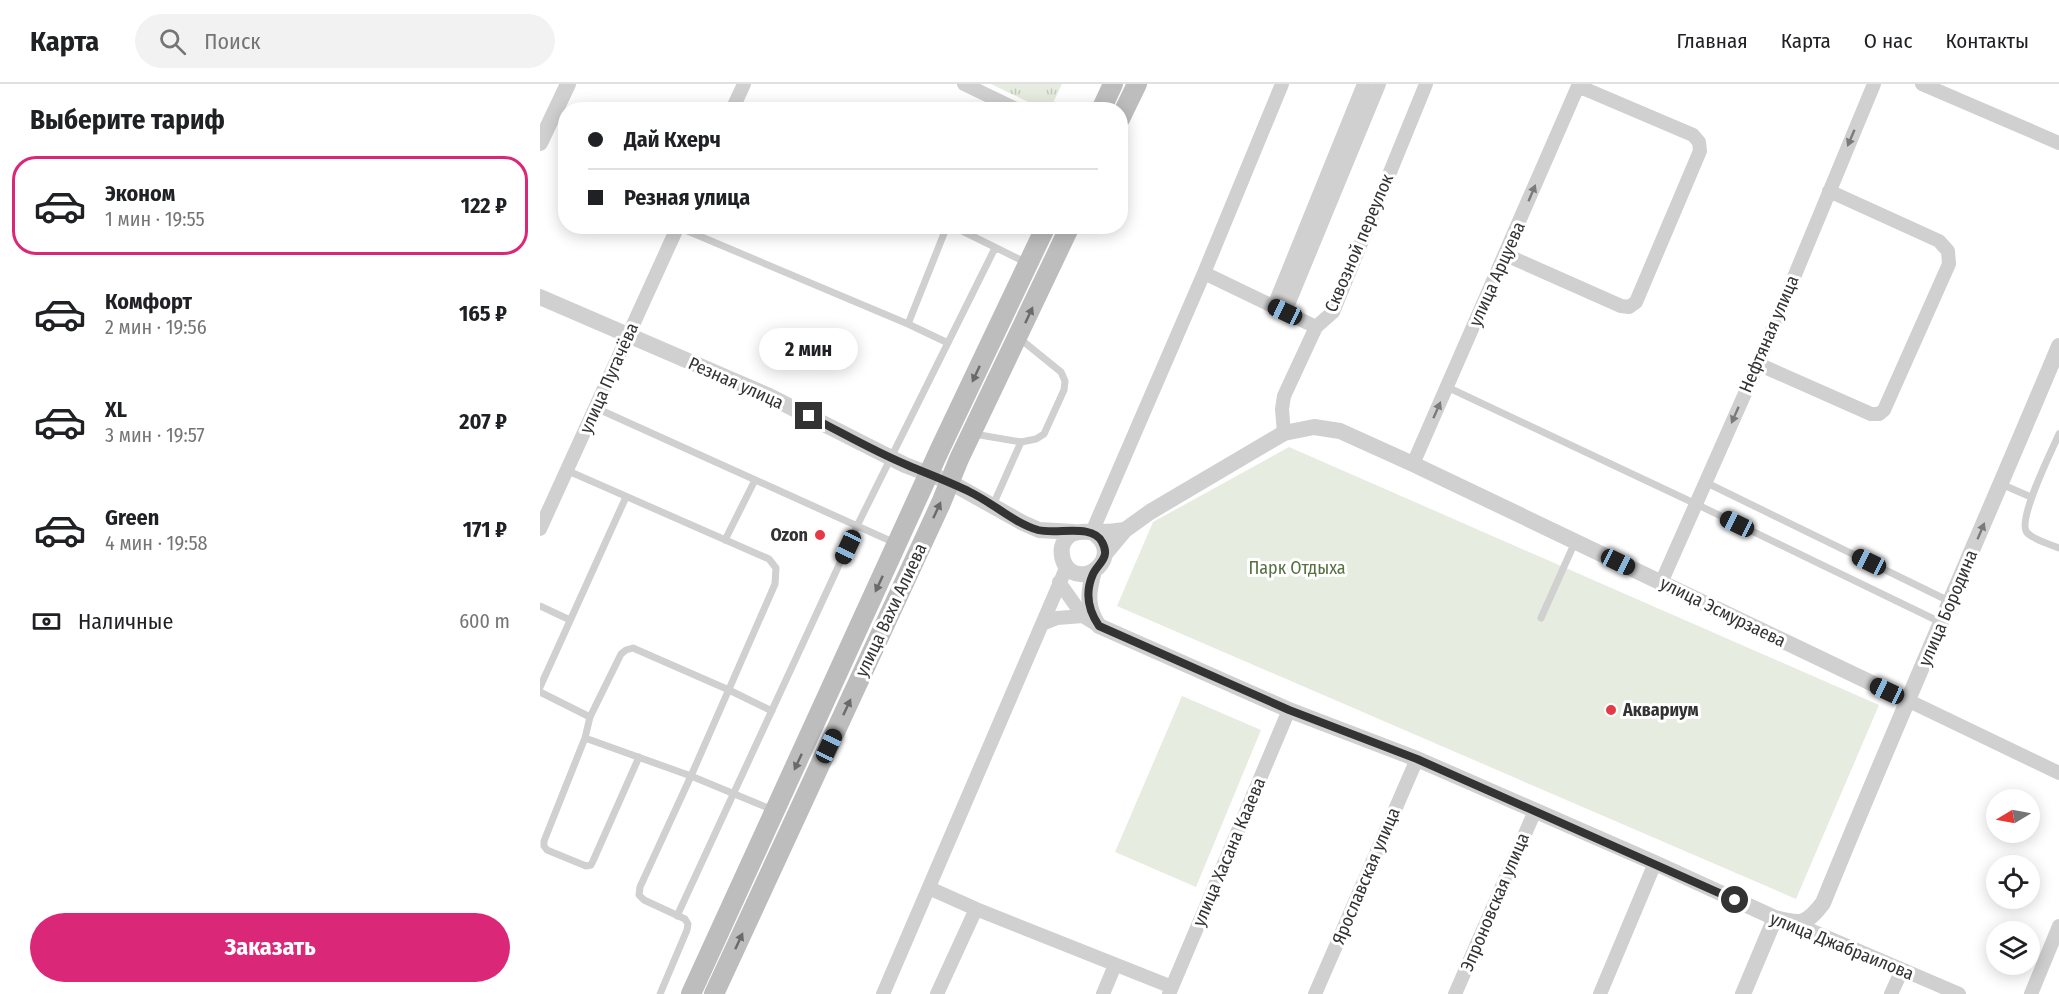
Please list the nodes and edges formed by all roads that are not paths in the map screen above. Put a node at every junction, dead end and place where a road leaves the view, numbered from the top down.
1 (568, 84) edge
2 (744, 84) edge
3 (1113, 84) edge
4 (1137, 84) edge
5 (1282, 84) edge
6 (1364, 84) edge
7 (1379, 84) edge
8 (1426, 84) edge
9 (1874, 84) edge
10 (1922, 84) edge
11 (1579, 85) edge
12 (974, 86) edge
13 (559, 102) edge
14 (736, 102) edge
15 (999, 102) edge
16 (1105, 102) edge
17 (1128, 103) edge
18 (558, 105) edge
19 (540, 143) edge
20 (2059, 143) edge
21 (1828, 192) junction
22 (675, 234) edge
23 (695, 234) edge
24 (944, 234) edge
25 (967, 234) edge
26 (1042, 234) edge
27 (1066, 234) edge
28 (994, 248) junction
29 (1506, 255) junction
30 (1028, 264) junction
31 (1204, 273) junction
32 (540, 297) edge
33 (1279, 309) junction
34 (908, 324) junction
35 (1316, 327) junction
36 (628, 335) junction
37 (1018, 338) junction
38 (948, 344) junction
39 (2059, 346) edge
40 (1758, 364) junction
41 (1447, 387) junction
42 (596, 408) junction
43 (1284, 433) junction
44 (972, 434) junction
45 (2059, 434) edge
46 (1021, 442) junction
47 (892, 458) junction
48 (1413, 464) junction
49 (566, 470) junction
50 (930, 474) junction
51 (755, 480) junction
52 (950, 482) junction
53 (1705, 482) junction
54 (2001, 484) junction
55 (626, 496) junction
56 (2031, 497) junction
57 (1696, 504) junction
58 (993, 505) junction
59 (857, 526) junction
60 (540, 529) edge
61 (1039, 530) junction
62 (1125, 530) junction
63 (1074, 532) junction
64 (1092, 532) junction
65 (725, 540) junction
66 (1575, 542) junction
67 (898, 544) junction
68 (2059, 548) edge
69 (1105, 554) junction
70 (1064, 562) junction
71 (1094, 571) junction
72 (1059, 582) junction
73 (1661, 583) junction
74 (1951, 602) junction
75 (540, 606) edge
76 (1083, 616) junction
77 (1542, 618) dead end
78 (570, 620) junction
79 (1942, 623) junction
80 (1042, 624) junction
81 (1099, 626) junction
82 (540, 687) edge
83 (729, 690) junction
84 (540, 692) edge
85 (1907, 700) junction
86 (1289, 710) junction
87 (772, 711) junction
88 (590, 717) junction
89 (585, 738) junction
90 (639, 757) junction
91 (1417, 759) junction
92 (2059, 773) edge
93 (692, 776) junction
94 (733, 794) junction
95 (775, 811) junction
96 (1535, 811) junction
97 (1655, 863) junction
98 (929, 888) junction
99 (976, 909) junction
100 (677, 916) junction
101 (1775, 918) junction
102 (1796, 924) junction
103 (2059, 926) edge
104 (1115, 964) junction
105 (1902, 970) junction
106 (1171, 991) edge
107 (660, 994) edge
108 (691, 994) edge
109 (714, 994) edge
110 (883, 994) edge
111 (937, 994) edge
112 (1102, 994) edge
113 (1316, 994) edge
114 (1455, 994) edge
115 (1600, 994) edge
116 (1743, 994) edge
117 (1891, 994) edge
118 (1959, 994) edge
119 (2031, 994) edge

1 - 13 street
2 - 14 street
3 - 16 main road
4 - 17 main road
5 - 31 street
6 - 33 street
7 - 33 street
8 - 35 street, Сквозной переулок
9 -> 21 street, Нефтяная улица
10 - 20 street
29 -> 11 street, улица Арцуева
11 - 29 street
12 - 15 street
18 - 19 street
21 - 40 street, Нефтяная улица
21 - 40 street
22 - 36 street, улица Пугачёва
23 - 34 lane
24 - 34 lane
25 - 28 lane
26 - 30 main road, улица Вахи Алиева
37 -> 27 main road, улица Вахи Алиева
28 - 30 lane
28 - 38 lane
29 - 41 street, улица Арцуева
30 -> 50 main road, улица Вахи Алиева
31 - 33 street
31 - 64 street
32 - 36 street, Резная улица
33 - 35 street
34 - 38 lane
35 - 43 street, Сквозной переулок
36 - 42 street, улица Пугачёва
36 - 47 street, Резная улица
37 - 44 main road, улица Вахи Алиева
37 - 46 lane
38 - 47 lane
39 - 54 street, улица Бородина
40 -> 53 street, Нефтяная улица
48 -> 41 street, улица Арцуева
41 - 57 lane
42 - 49 street, улица Пугачёва
42 - 51 lane
43 - 48 street, улица Эсмурзаева
43 - 62 street, улица Эсмурзаева
44 - 46 lane
44 - 52 main road, улица Вахи Алиева
45 - 56 lane
46 - 58 lane
47 - 50 street, Резная улица
47 - 59 lane
48 - 66 street, улица Эсмурзаева
49 - 55 lane
49 - 60 street, улица Пугачёва
50 - 52 street, Резная улица
50 - 67 main road, улица Вахи Алиева
51 - 59 lane
51 - 65 lane
52 - 58 street, Резная улица
109 -> 52 main road, улица Вахи Алиева
53 - 57 street, Нефтяная улица
53 - 74 lane
54 - 56 lane
74 -> 54 street, улица Бородина
55 - 65 lane
55 - 78 lane
56 - 68 lane
57 - 73 street, Нефтяная улица
57 - 79 lane
58 - 61 street, Резная улица
59 - 67 lane
59 - 87 lane
61 - 63 street
61 - 70 street
62 - 64 street
62 - 69 street, улица Эсмурзаева
63 - 64 street
63 - 70 street
64 - 69 street
65 - 83 lane
66 - 73 street, улица Эсмурзаева
66 - 77 lane
67 -> 95 main road, улица Вахи Алиева
69 - 71 street
70 - 71 street
70 - 72 street
71 - 81 street
72 - 76 street, улица Джабраилова
72 - 80 street
73 - 85 street, улица Эсмурзаева
74 - 79 street, улица Бородина
75 - 78 lane
76 - 80 street
76 - 81 street, улица Джабраилова
78 - 82 lane
79 - 85 street, улица Бородина
80 - 98 street
81 - 86 street, улица Джабраилова
83 - 87 lane
83 - 88 lane
83 - 93 lane
84 - 88 lane
85 - 92 street, улица Эсмурзаева
85 - 102 street, улица Бородина
86 - 91 street, улица Джабраилова
86 - 106 street, улица Хасана Кааева
87 - 94 lane
88 - 89 lane
89 - 90 lane
89 - 90 lane
90 - 93 lane
91 - 96 street, улица Джабраилова
91 - 113 street, Ярославская улица
93 - 94 lane
93 - 100 lane
94 - 95 lane
94 - 100 lane
95 - 108 main road, улица Вахи Алиева
96 - 97 street, улица Джабраилова
96 - 114 street, Эпроновская улица
97 - 101 street, улица Джабраилова
97 - 115 street
98 - 99 street
98 - 110 street
99 - 104 street
99 - 111 street
100 - 107 lane
101 - 102 street, улица Джабраилова
101 - 116 street
102 - 105 street, улица Джабраилова
103 - 119 street
104 - 106 street
104 - 112 street
105 - 117 street
105 - 118 street, улица Джабраилова

